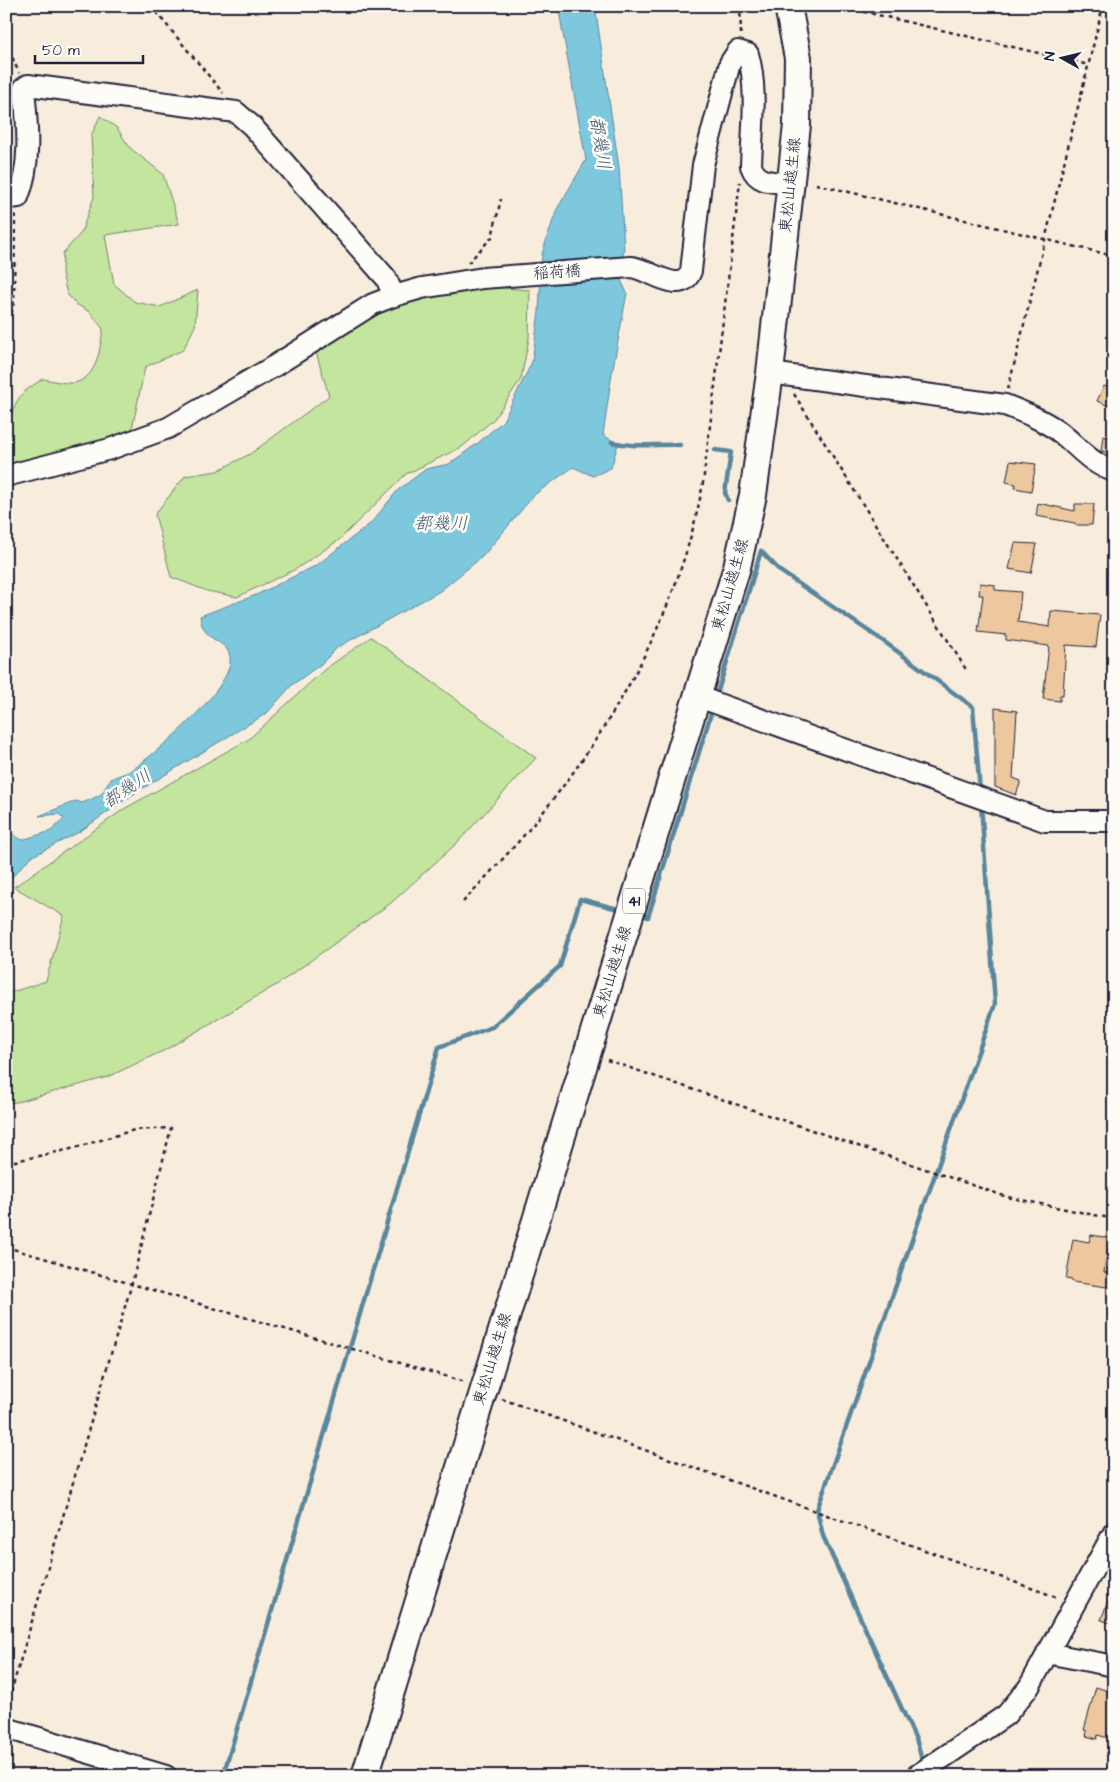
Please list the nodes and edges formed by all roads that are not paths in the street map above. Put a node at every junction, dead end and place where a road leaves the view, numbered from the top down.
1 (788, 6) edge
2 (803, 184) junction
3 (10, 197) edge
4 (394, 296) junction
5 (779, 375) junction
6 (1114, 471) edge
7 (6, 476) edge
8 (696, 696) junction
9 (1114, 821) edge
10 (1114, 1532) edge
11 (1047, 1654) junction
12 (1114, 1666) edge
13 (6, 1728) edge
14 (166, 1776) edge
15 (365, 1776) edge
16 (916, 1776) edge

1 - 2 main road, 東松山越生線 / 41
2 - 4 street, 稲荷橋
2 - 5 main road, 東松山越生線 / 41
3 - 4 street
4 - 7 street, 稲荷橋
5 - 6 street
5 - 8 main road, 東松山越生線 / 41
8 - 9 street
8 - 15 main road, 東松山越生線 / 41
10 - 11 street
11 - 12 street
11 - 16 street
13 - 14 street

